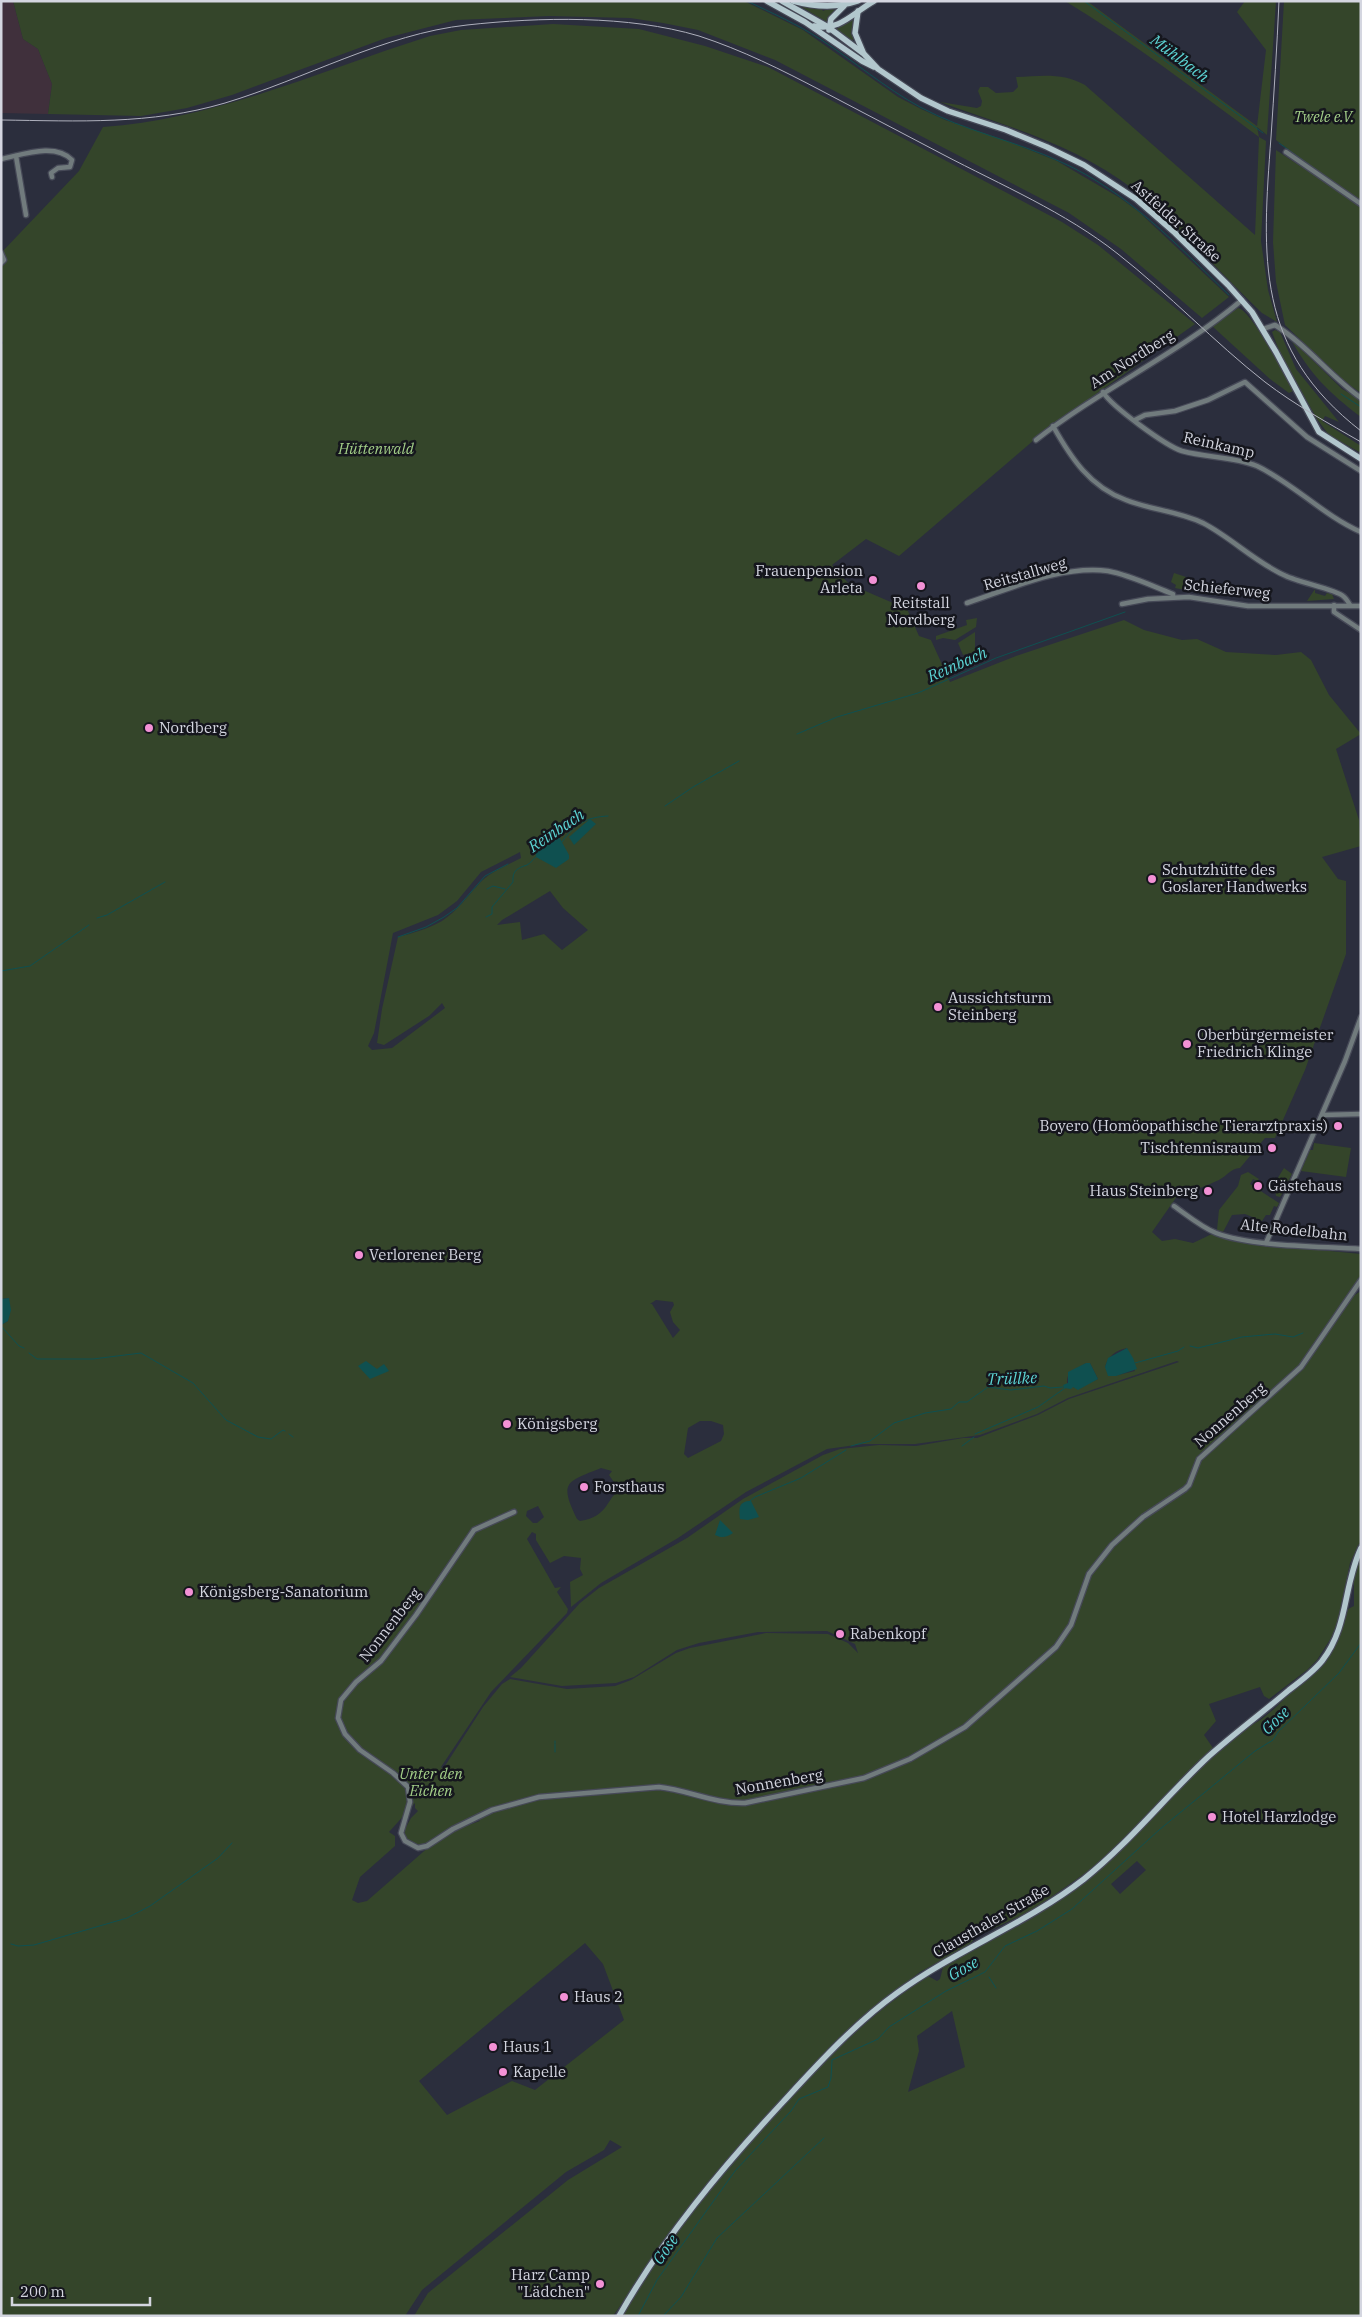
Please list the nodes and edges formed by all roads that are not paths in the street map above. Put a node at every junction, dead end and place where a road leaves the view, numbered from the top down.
1 (767, 1) edge
2 (782, 1) edge
3 (794, 1) edge
4 (858, 1) edge
5 (874, 1) edge
6 (844, 6) junction
7 (858, 11) junction
8 (805, 22) junction
9 (828, 27) junction
10 (834, 42) junction
11 (864, 54) junction
12 (878, 69) junction
13 (1286, 152) dead end
14 (16, 156) junction
15 (1, 159) edge
16 (52, 177) dead end
17 (1361, 204) edge
18 (26, 215) dead end
19 (1, 253) edge
20 (3, 262) edge
21 (1242, 300) junction
22 (1263, 328) junction
23 (1103, 392) junction
24 (1361, 398) edge
25 (1135, 420) junction
26 (1053, 426) junction
27 (1036, 440) dead end
28 (1361, 459) edge
29 (1361, 471) edge
30 (1361, 532) edge
31 (1174, 597) junction
32 (967, 603) dead end
33 (1122, 604) dead end
34 (1334, 605) junction
35 (1350, 605) junction
36 (1361, 606) edge
37 (1361, 630) edge
38 (1361, 1017) edge
39 (1361, 1114) edge
40 (1322, 1115) junction
41 (1174, 1206) dead end
42 (1266, 1243) junction
43 (1361, 1249) edge
44 (1361, 1280) edge
45 (1361, 1287) edge
46 (1352, 1292) junction
47 (514, 1512) dead end
48 (1361, 1548) edge
49 (619, 2316) edge

1 - 8 main road
2 - 9 main road
3 - 6 main road
4 - 6 main road
5 - 7 main road
6 - 9 main road
7 - 9 main road
7 - 11 main road
8 - 9 main road
8 - 10 main road
9 - 10 main road
9 - 11 main road
10 - 12 main road
11 - 12 main road
12 - 21 main road, Astfelder Straße
13 - 17 street
14 - 15 street
14 - 16 street
14 - 18 street
19 - 20 street
21 - 22 main road, Astfelder Straße
21 - 23 street, Am Nordberg
22 - 24 street
22 - 28 main road, Astfelder Straße
23 - 25 street, Reinkamp
23 - 26 street, Am Nordberg
25 - 29 street
25 - 30 street, Reinkamp
26 - 27 street, Am Nordberg
26 - 35 street
31 - 32 street, Reitstallweg
31 - 33 street, Schieferweg
31 - 34 street, Schieferweg
34 - 35 street, Schieferweg
34 - 37 street
35 - 36 street, Schieferweg
38 - 40 street
39 - 40 street
40 - 42 street
41 - 42 street, Alte Rodelbahn
42 - 43 street, Alte Rodelbahn
44 - 46 street
45 - 46 street, Nonnenberg
46 - 47 street, Nonnenberg
48 - 49 main road, Clausthaler Straße

